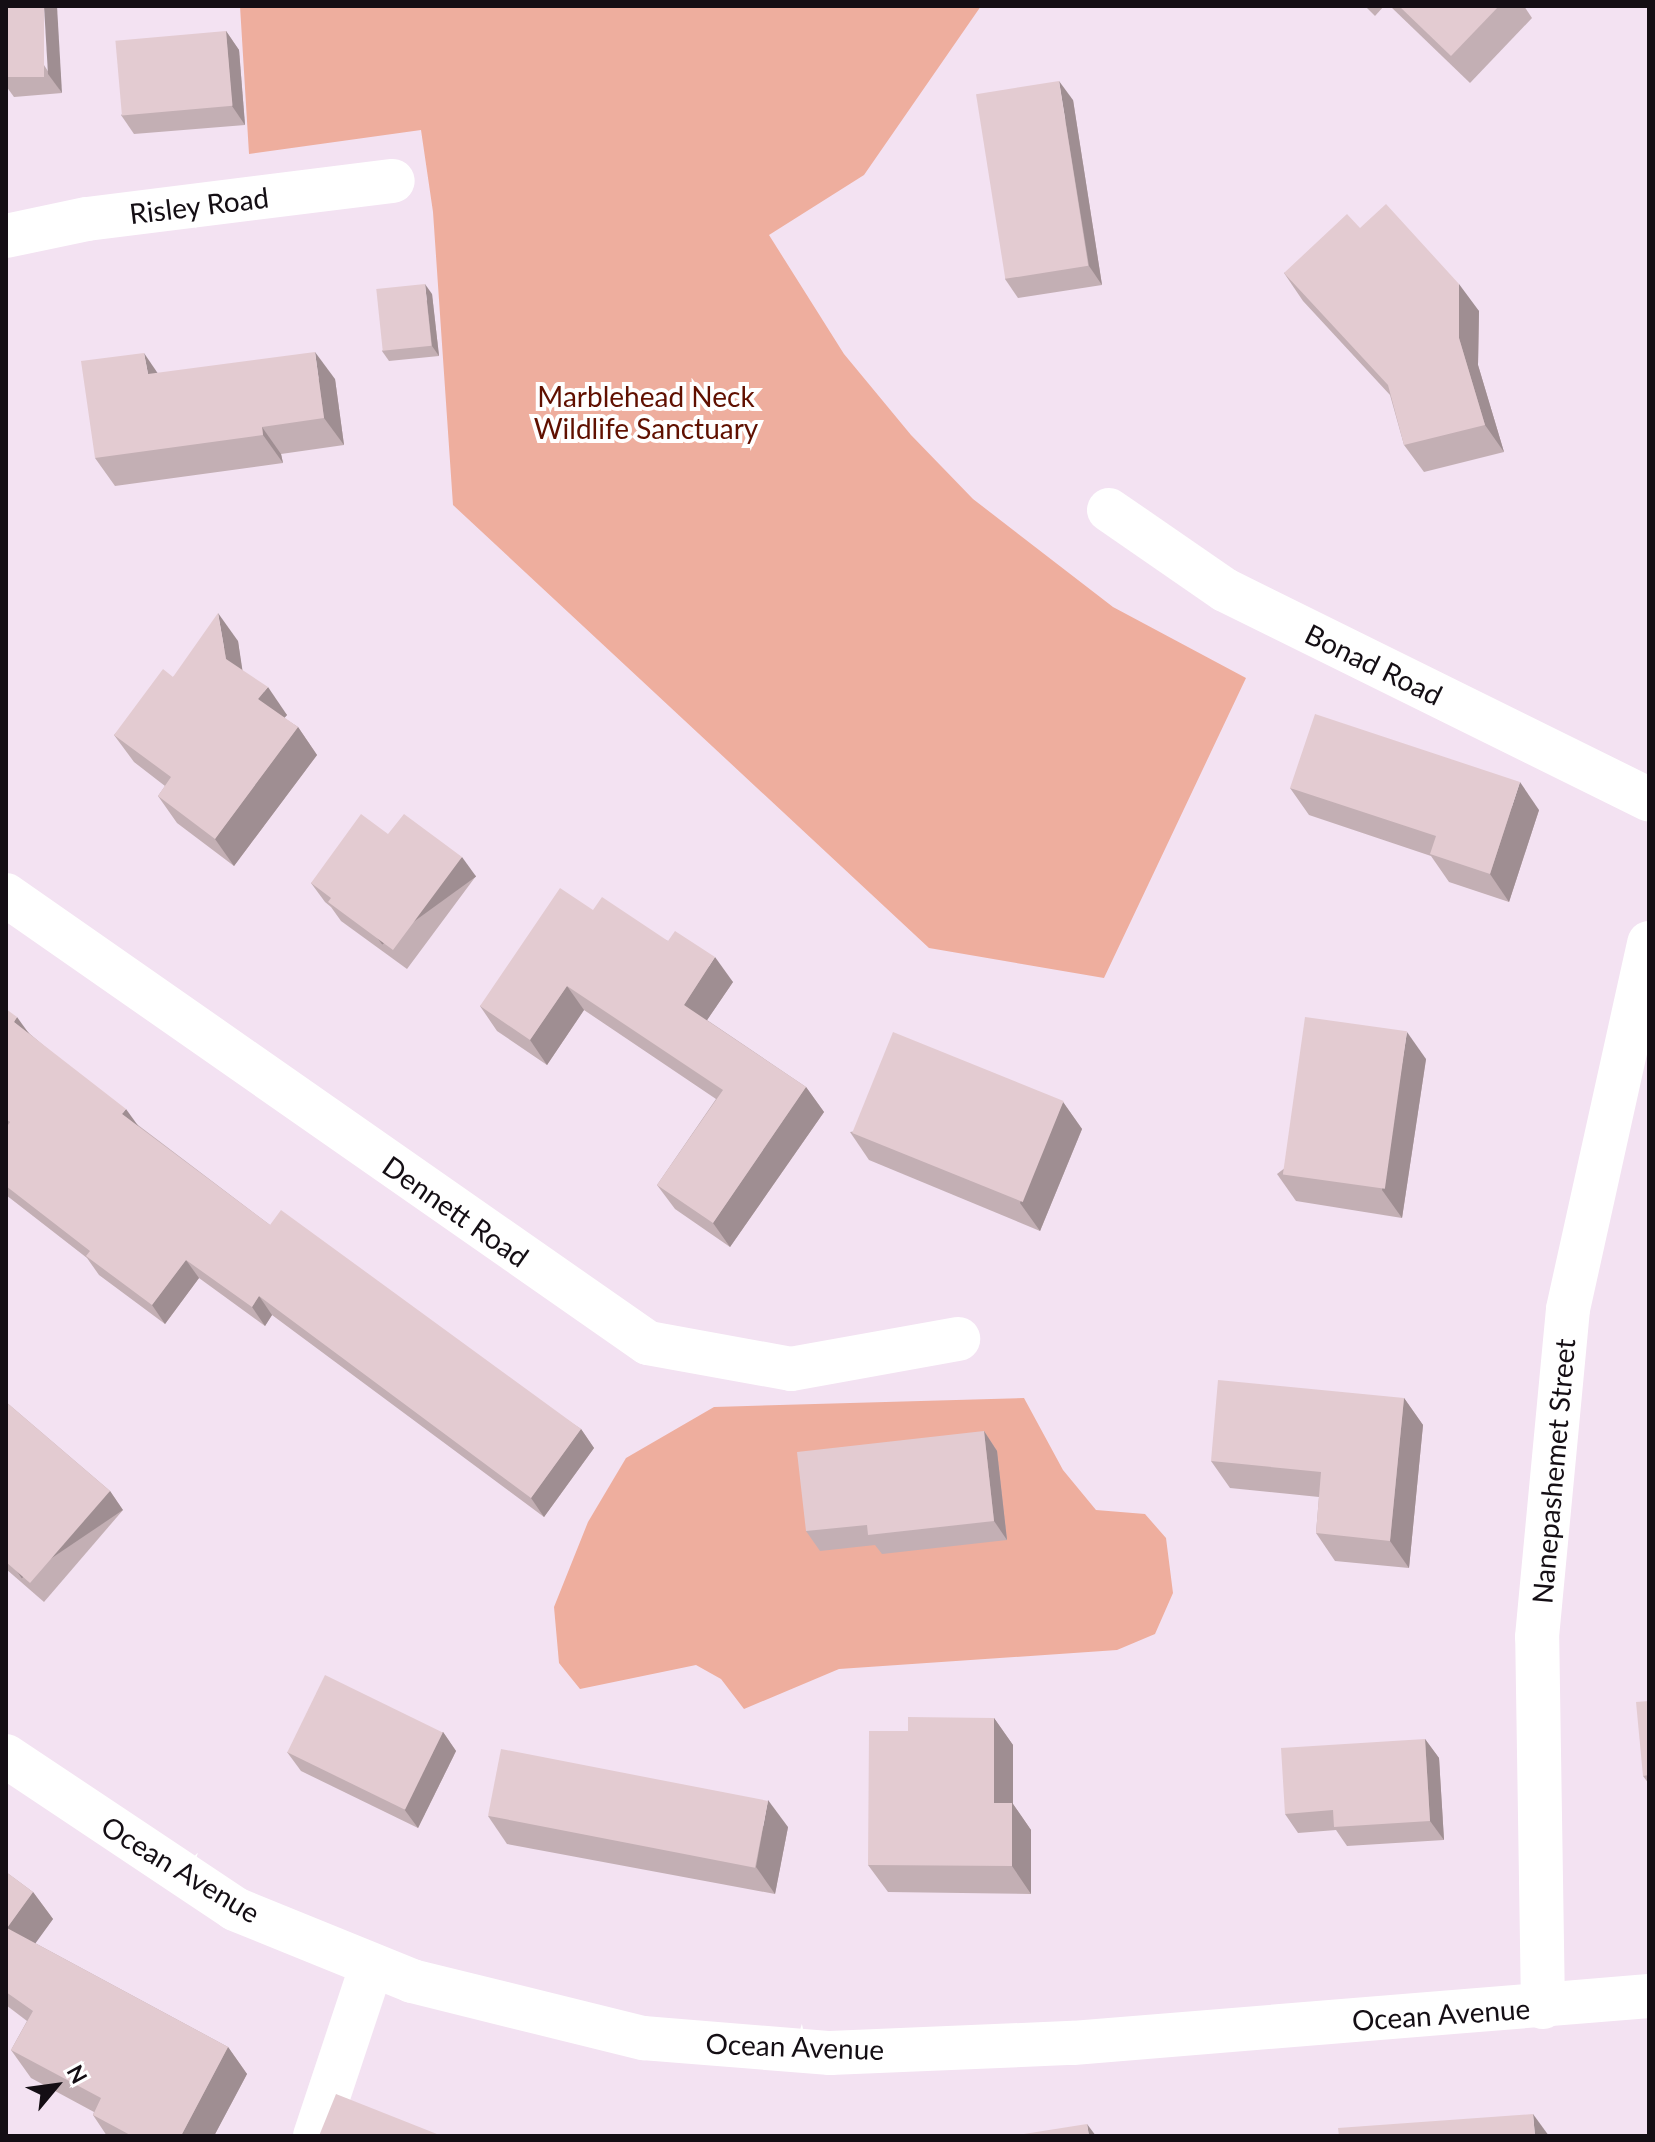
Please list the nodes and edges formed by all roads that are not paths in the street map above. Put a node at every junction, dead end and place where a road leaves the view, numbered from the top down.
1 (393, 181) dead end
2 (6, 236) edge
3 (1109, 510) dead end
4 (1649, 800) edge
5 (6, 895) edge
6 (1649, 943) edge
7 (958, 1339) dead end
8 (6, 1756) edge
9 (372, 1965) junction
10 (1649, 1996) edge
11 (1543, 2007) junction
12 (315, 2136) edge

1 - 2 street, Risley Road
3 - 4 street, Bonad Road
5 - 7 street, Dennett Road
6 - 11 street, Nanepashemet Street
8 - 9 street, Ocean Avenue
9 - 11 street, Ocean Avenue
9 - 12 street
10 - 11 street, Ocean Avenue

